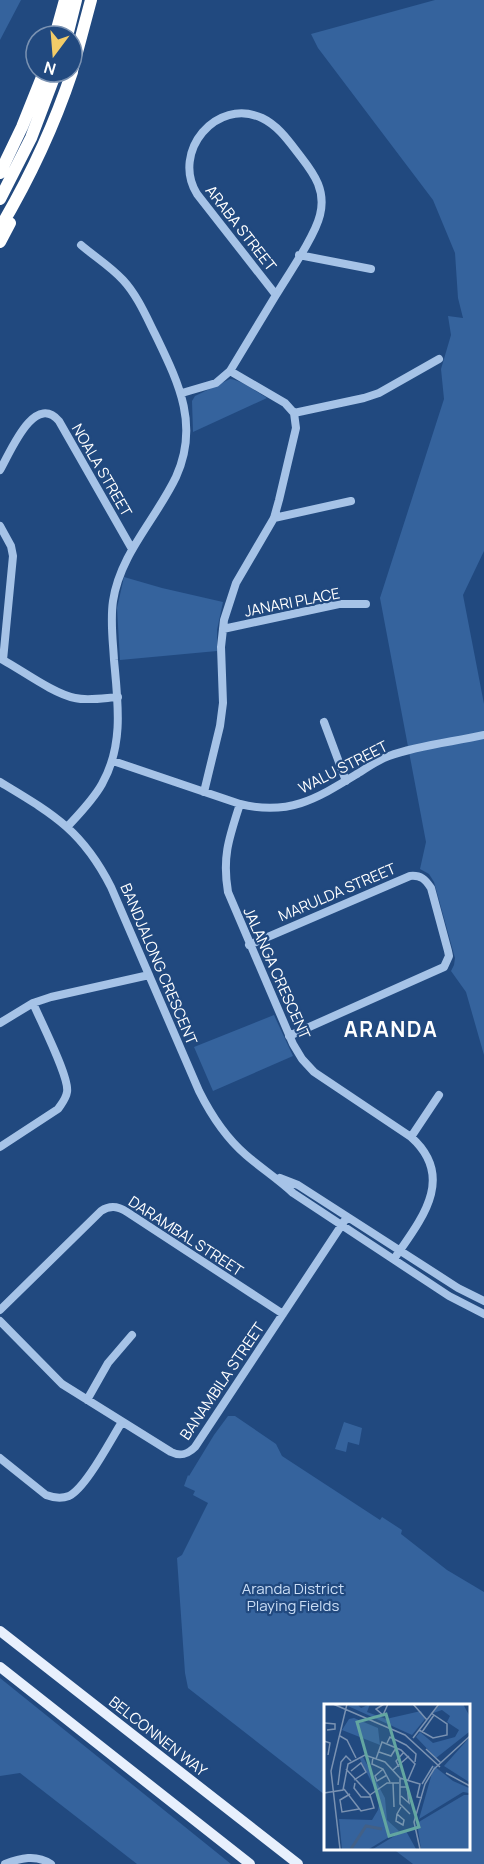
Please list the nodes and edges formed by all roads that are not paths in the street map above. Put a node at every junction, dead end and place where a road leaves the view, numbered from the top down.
1 (65, 0) edge
2 (76, 0) edge
3 (91, 0) edge
4 (58, 24) edge
5 (70, 24) edge
6 (84, 27) edge
7 (39, 84) edge
8 (51, 84) edge
9 (68, 84) edge
10 (57, 112) junction
11 (0, 173) edge
12 (0, 199) edge
13 (0, 228) edge
14 (0, 242) edge
15 (81, 245) dead end
16 (299, 255) junction
17 (371, 269) dead end
18 (276, 295) junction
19 (439, 359) dead end
20 (230, 371) junction
21 (182, 393) junction
22 (294, 413) junction
23 (0, 470) edge
24 (351, 501) dead end
25 (274, 518) junction
26 (0, 526) edge
27 (132, 549) junction
28 (366, 604) dead end
29 (223, 629) junction
30 (2, 659) edge
31 (118, 697) junction
32 (324, 722) dead end
33 (484, 735) edge
34 (113, 761) junction
35 (346, 781) junction
36 (0, 782) edge
37 (204, 792) junction
38 (240, 804) junction
39 (68, 826) junction
40 (249, 945) junction
41 (149, 975) junction
42 (33, 1003) junction
43 (0, 1023) edge
44 (289, 1036) junction
45 (439, 1095) dead end
46 (411, 1137) junction
47 (0, 1147) edge
48 (273, 1175) junction
49 (347, 1216) junction
50 (341, 1225) junction
51 (400, 1250) junction
52 (394, 1259) junction
53 (484, 1301) edge
54 (0, 1310) edge
55 (283, 1314) junction
56 (484, 1314) edge
57 (0, 1321) edge
58 (132, 1335) dead end
59 (87, 1400) junction
60 (122, 1422) junction
61 (0, 1458) edge
62 (0, 1631) edge
63 (0, 1667) edge
64 (5, 1864) edge
65 (51, 1864) edge
66 (250, 1864) edge
67 (298, 1864) edge

1 - 4 highway
2 - 5 highway
3 - 6 highway
7 - 11 highway
8 - 12 highway
9 - 10 highway
10 - 13 highway
10 - 14 highway
15 - 21 street
16 - 17 street
16 - 18 street, ARABA STREET
16 - 18 street, ARABA STREET
18 - 20 street, ARABA STREET
19 - 22 street
20 - 21 street, ARABA STREET
20 - 22 street
21 - 27 street
22 - 25 street
23 - 27 street, NOALA STREET
24 - 25 street
25 - 29 street
26 - 30 street
27 - 31 street
28 - 29 street, JANARI PLACE
29 - 37 street
30 - 31 street
31 - 34 street
32 - 35 street
33 - 35 street, WALU STREET
34 - 37 street, WALU STREET
34 - 39 street
35 - 38 street, WALU STREET
36 - 39 street, BANDJALONG CRESCENT
37 - 38 street, WALU STREET
38 - 40 street, JALANGA CRESCENT
39 - 41 street, BANDJALONG CRESCENT
40 - 44 street, JALANGA CRESCENT
40 - 44 street, MARULDA STREET
41 - 42 street
41 - 48 street, BANDJALONG CRESCENT
42 - 43 street
42 - 47 street
44 - 46 street, JALANGA CRESCENT
45 - 46 street
46 - 51 street, JALANGA CRESCENT
48 - 49 street, BANDJALONG CRESCENT
48 - 50 street, BANDJALONG CRESCENT
49 - 50 street, BANAMBILA STREET
49 - 51 street, BANDJALONG CRESCENT
50 - 52 street, BANDJALONG CRESCENT
50 - 55 street, BANAMBILA STREET
51 - 52 street, JALANGA CRESCENT
51 - 53 street, BANDJALONG CRESCENT
52 - 56 street, BANDJALONG CRESCENT
54 - 55 street, DARAMBAL STREET
55 - 60 street, BANAMBILA STREET
57 - 59 street, BANAMBILA STREET
58 - 59 street
59 - 60 street, BANAMBILA STREET
60 - 61 street
62 - 67 main road, BELCONNEN WAY
63 - 66 main road
64 - 65 street

